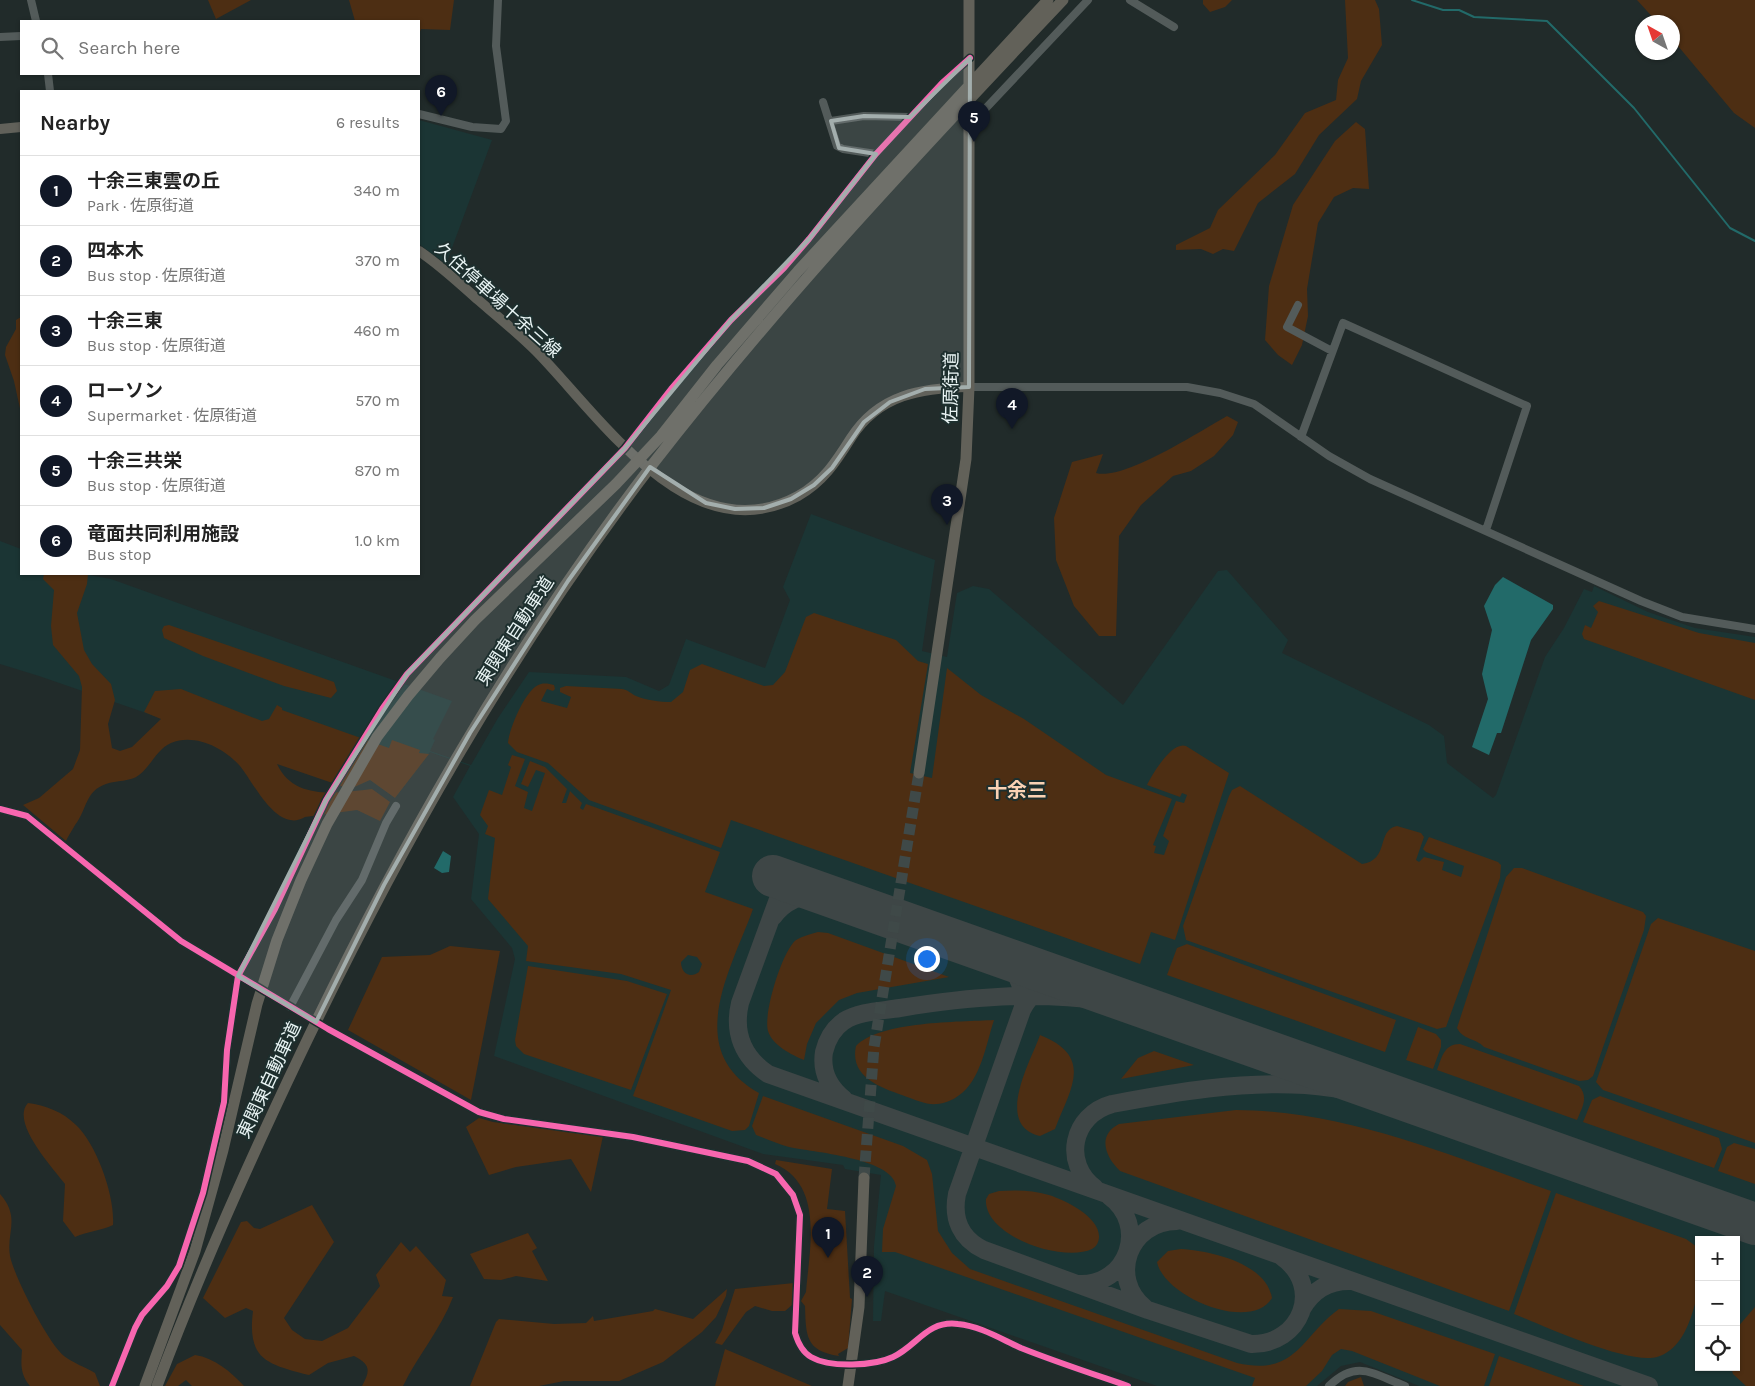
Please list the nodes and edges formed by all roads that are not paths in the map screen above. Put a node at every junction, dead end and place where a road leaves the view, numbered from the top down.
1 (31, 0) edge
2 (498, 0) edge
3 (969, 0) edge
4 (1042, 0) edge
5 (1048, 0) edge
6 (1062, 0) edge
7 (1071, 0) edge
8 (1088, 0) edge
9 (1130, 0) edge
10 (36, 20) edge
11 (1174, 27) dead end
12 (20, 36) edge
13 (0, 37) edge
14 (1014, 52) junction
15 (969, 60) junction
16 (987, 64) junction
17 (48, 75) edge
18 (50, 90) edge
19 (823, 102) dead end
20 (420, 114) edge
21 (910, 117) junction
22 (831, 121) junction
23 (970, 122) junction
24 (20, 127) edge
25 (0, 129) edge
26 (876, 154) junction
27 (420, 252) edge
28 (1298, 305) dead end
29 (1332, 351) junction
30 (969, 387) junction
31 (1301, 437) junction
32 (626, 449) junction
33 (1486, 530) junction
34 (1755, 629) edge
35 (920, 773) tunnel mouth
36 (396, 806) dead end
37 (0, 809) edge
38 (241, 977) junction
39 (290, 1007) junction
40 (864, 1178) tunnel mouth
41 (851, 1364) junction
42 (112, 1386) edge
43 (145, 1386) edge
44 (156, 1386) edge
45 (848, 1386) edge
46 (1128, 1386) edge
47 (1329, 1386) edge
48 (1405, 1386) edge

1 - 10 street
2 - 20 street
3 - 15 highway, 佐原街道
4 - 16 highway
5 - 16 highway
6 - 14 highway, 東関東自動車道
7 - 14 highway
8 - 23 street
9 - 11 street
12 - 13 street
14 - 44 highway, 東関東自動車道
15 - 21 street
15 - 23 highway, 佐原街道
16 - 43 highway
17 - 18 street
19 - 22 street
21 - 22 street
21 - 26 street
22 - 26 street
23 - 30 highway, 佐原街道
24 - 25 main road
26 - 32 street
27 - 32 main road, 久住停車場十余三線
28 - 29 street
29 - 31 street
29 - 33 street
30 - 31 street
30 - 32 main road, 久住停車場十余三線
30 - 35 highway, 佐原街道
31 - 33 street
32 - 38 street
33 - 34 street
36 - 39 street
37 - 38 street
38 - 39 street
38 - 42 street
39 - 41 street
40 - 41 highway
41 - 45 highway
41 - 46 street
47 - 48 street

